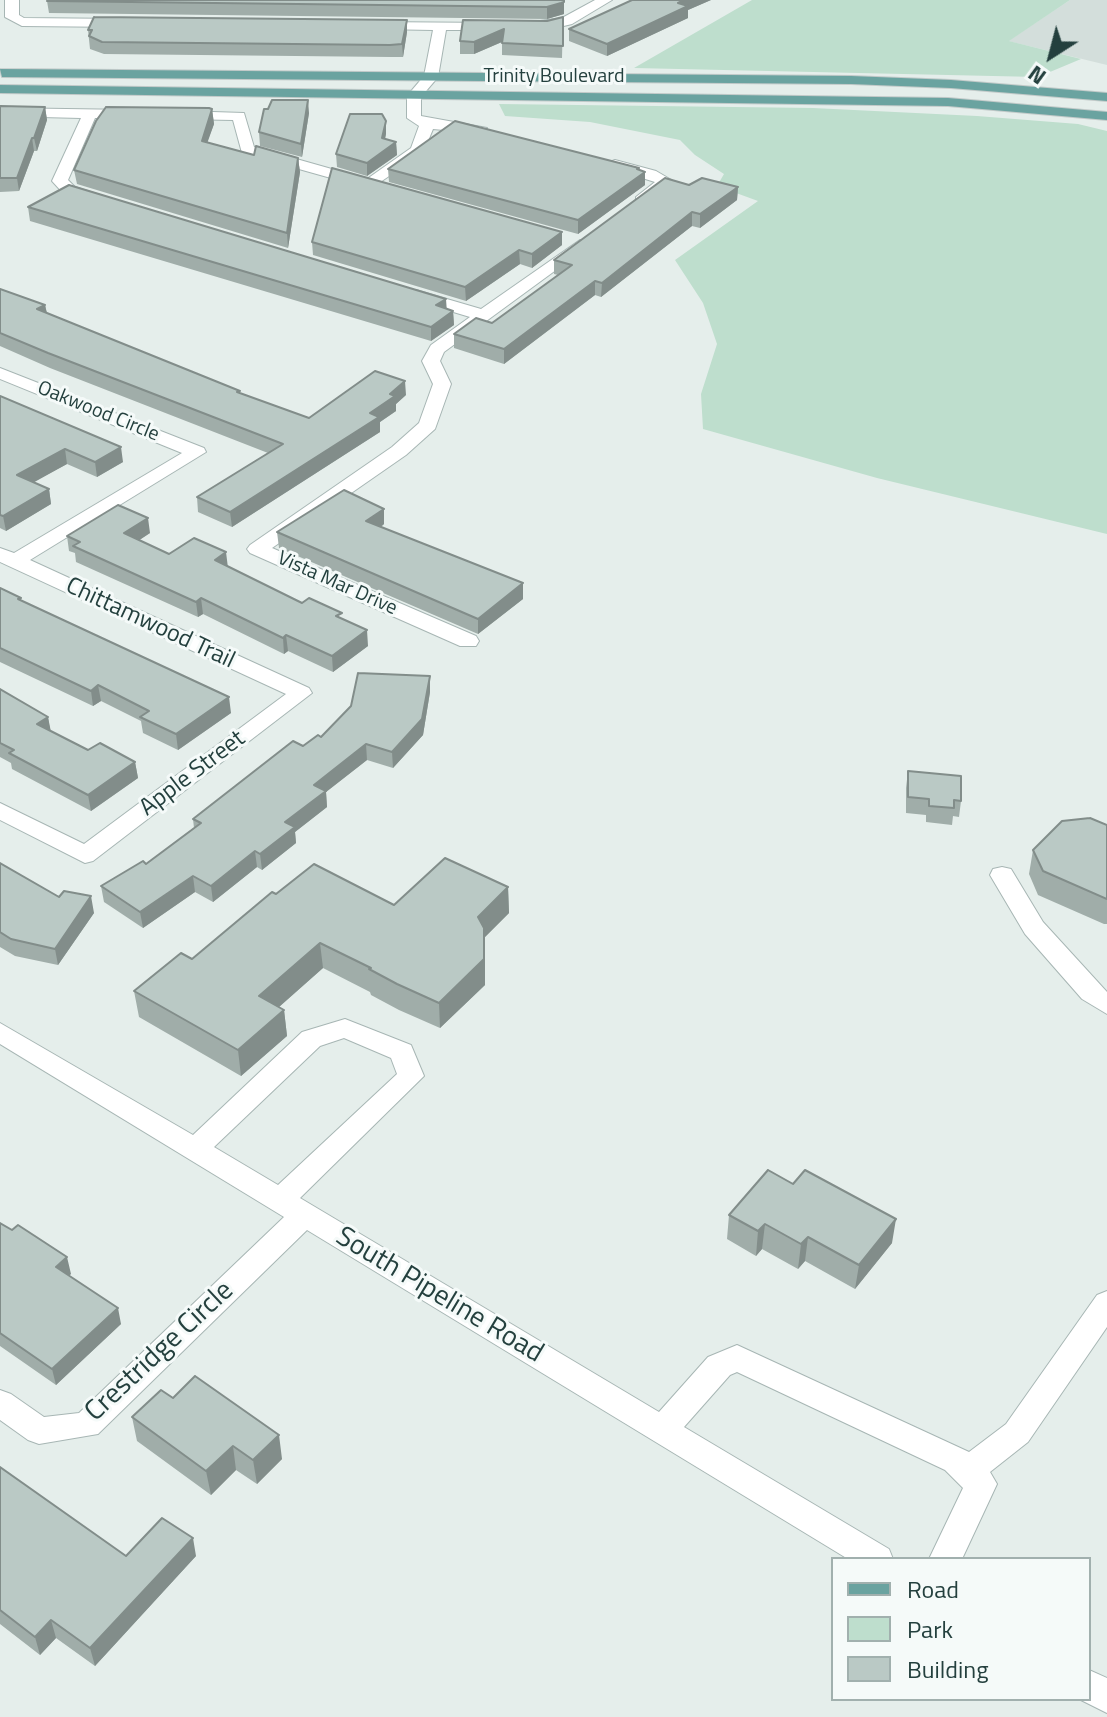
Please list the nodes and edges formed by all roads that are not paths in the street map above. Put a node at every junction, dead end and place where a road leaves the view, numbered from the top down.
1 (12, 0) edge
2 (605, 0) edge
3 (146, 23) edge
4 (362, 25) edge
5 (440, 26) junction
6 (501, 26) edge
7 (516, 26) edge
8 (0, 73) edge
9 (431, 77) junction
10 (0, 89) edge
11 (414, 96) junction
12 (445, 97) junction
13 (1107, 97) edge
14 (0, 112) edge
15 (90, 113) junction
16 (1107, 116) edge
17 (427, 124) junction
18 (504, 137) edge
19 (592, 159) edge
20 (114, 204) edge
21 (622, 215) edge
22 (558, 235) edge
23 (402, 291) edge
24 (483, 315) junction
25 (0, 373) edge
26 (8, 557) edge
27 (468, 641) dead end
28 (301, 693) joint
29 (0, 810) edge
30 (1002, 875) dead end
31 (1107, 1005) edge
32 (0, 1032) edge
33 (196, 1148) junction
34 (292, 1208) junction
35 (1107, 1303) edge
36 (0, 1403) edge
37 (663, 1429) junction
38 (967, 1471) junction
39 (874, 1557) edge
40 (946, 1557) edge

1 - 3 street
2 - 7 street
4 - 5 street
5 - 6 street
5 - 9 street
8 - 9 main road, Trinity Boulevard
9 - 11 street
9 - 12 street
9 - 13 main road, Trinity Boulevard
10 - 11 main road, Trinity Boulevard
11 - 12 main road, Trinity Boulevard
11 - 17 street
12 - 16 main road, Trinity Boulevard
12 - 17 street
14 - 15 street
15 - 17 street
15 - 20 street
17 - 18 street
19 - 21 street
22 - 24 street, Vista Mar Drive
23 - 24 street
24 - 27 street, Vista Mar Drive
25 - 26 street, Oakwood Circle
26 - 28 street, Chittamwood Trail
28 - 29 street, Apple Street
30 - 31 street
32 - 33 street, South Pipeline Road
33 - 34 street, South Pipeline Road
33 - 34 street, Crestridge Circle
34 - 36 street, Crestridge Circle
34 - 37 street, South Pipeline Road
35 - 38 street
37 - 38 street
37 - 39 street, South Pipeline Road
38 - 40 street

